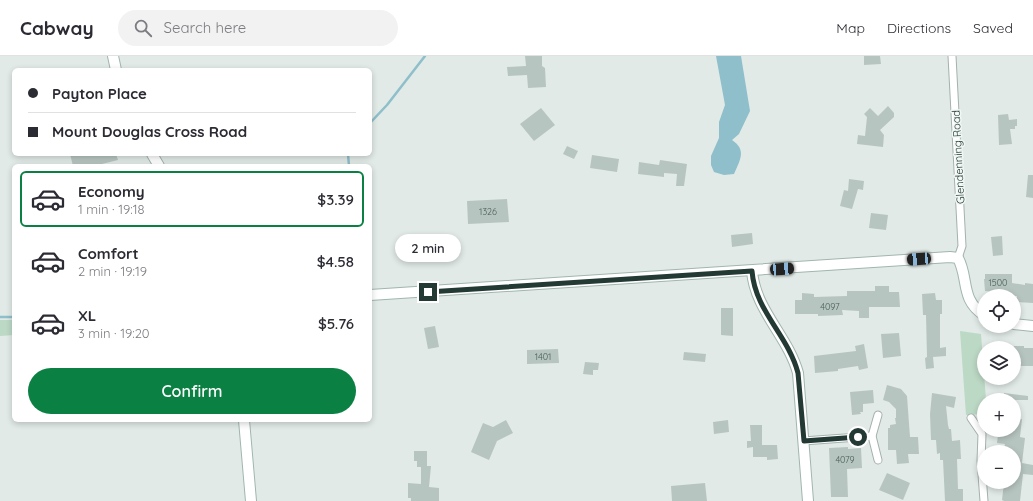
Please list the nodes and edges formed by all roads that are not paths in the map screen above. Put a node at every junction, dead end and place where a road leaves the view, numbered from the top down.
1 (114, 56) edge
2 (952, 56) edge
3 (116, 68) edge
4 (958, 258) junction
5 (752, 271) junction
6 (372, 296) edge
7 (977, 309) edge
8 (1021, 325) edge
9 (1033, 326) edge
10 (878, 415) dead end
11 (971, 418) dead end
12 (244, 422) edge
13 (872, 436) junction
14 (804, 441) junction
15 (878, 460) dead end
16 (251, 501) edge
17 (808, 501) edge
18 (984, 501) edge

1 - 3 street
2 - 4 street, Glendenning Road
4 - 5 street
4 - 7 street
5 - 6 street
5 - 14 street
8 - 9 street
10 - 13 street
11 - 18 street
12 - 16 street
13 - 14 street
13 - 15 street
14 - 17 street

